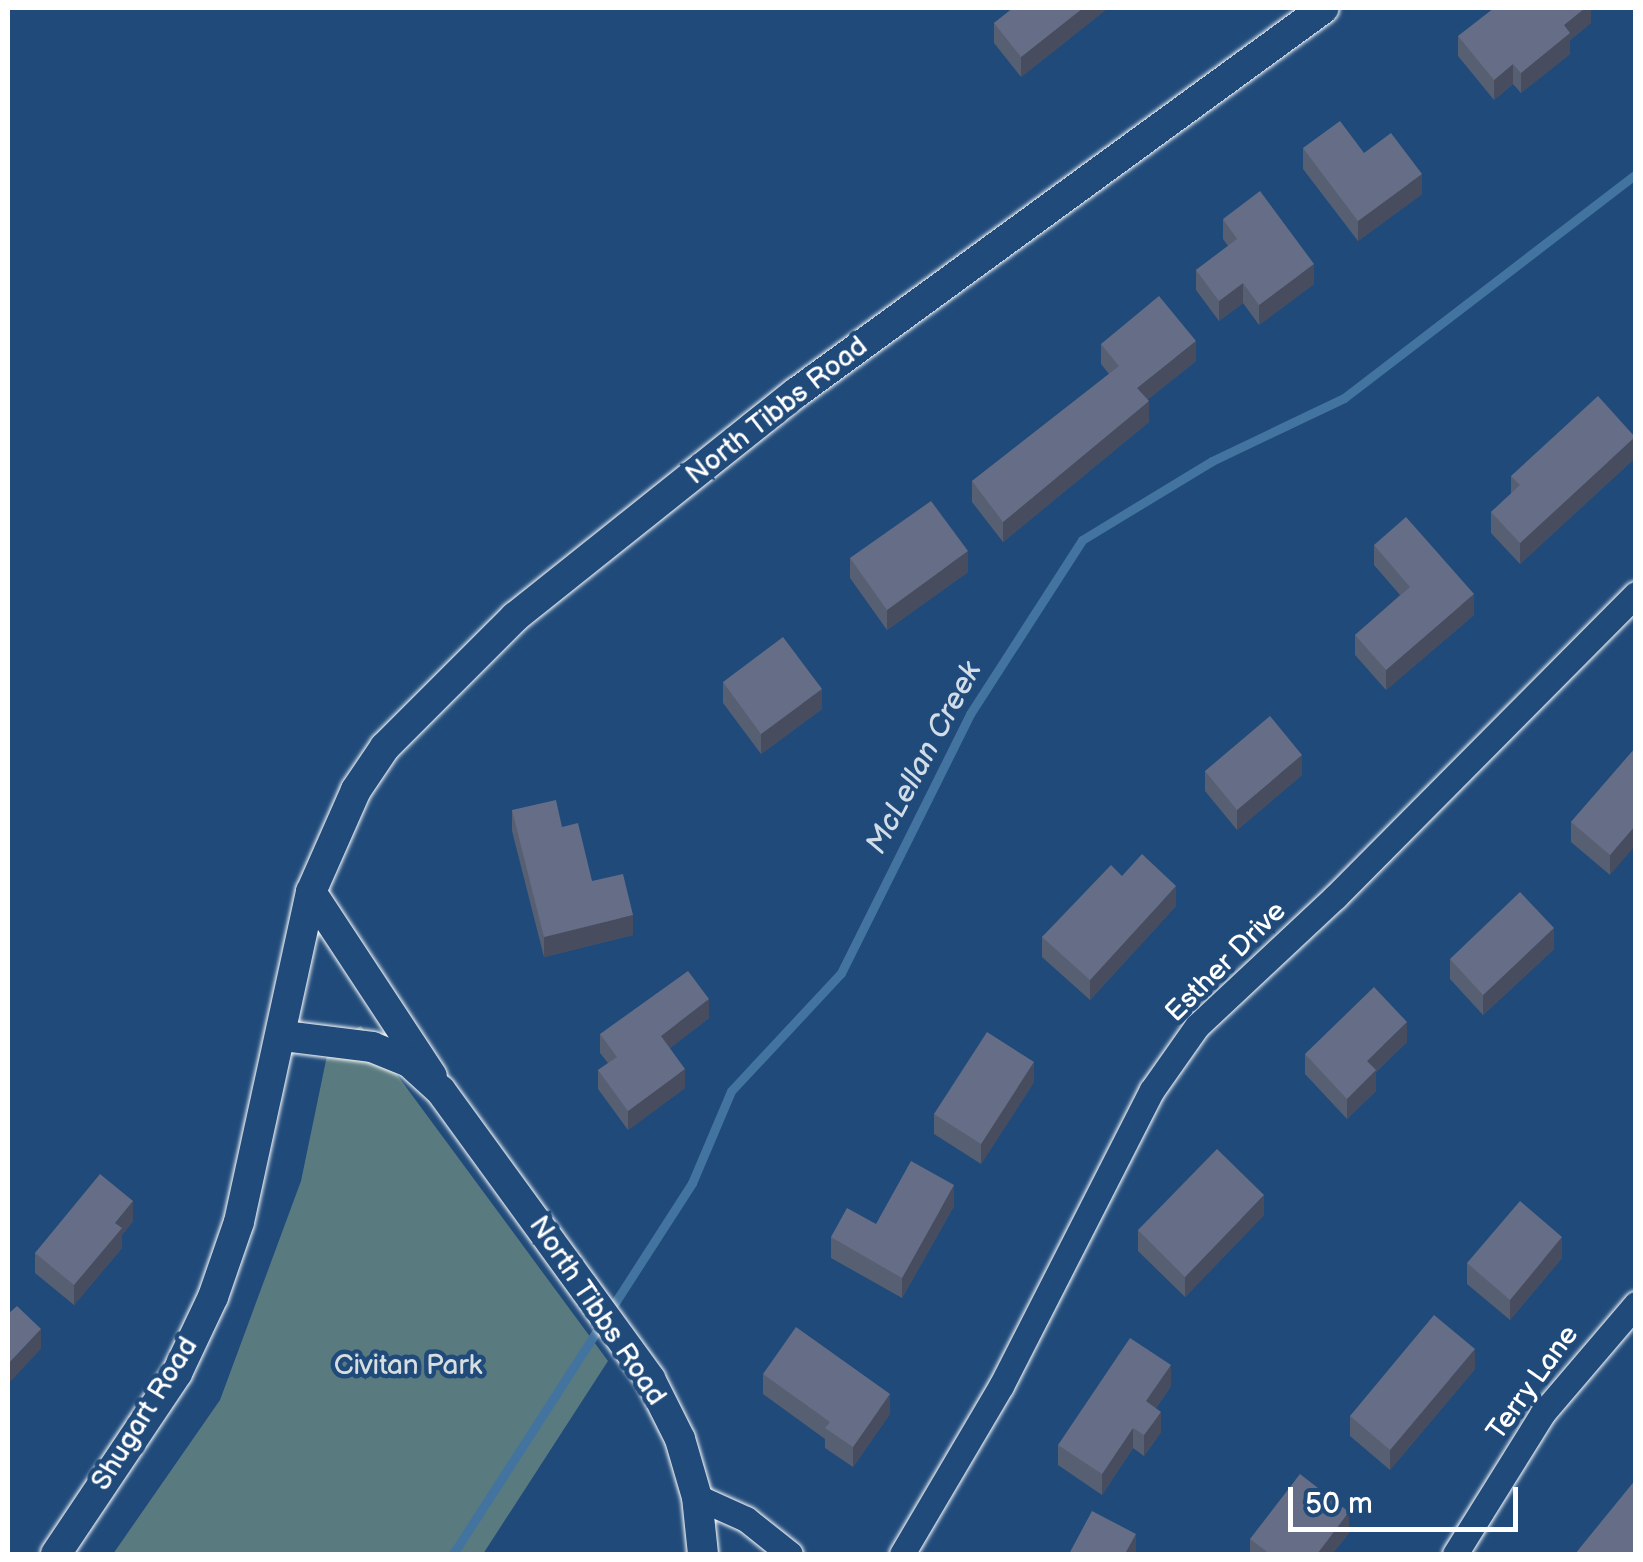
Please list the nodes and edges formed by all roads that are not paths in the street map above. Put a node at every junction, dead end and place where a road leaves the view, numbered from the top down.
1 (1324, 8) edge
2 (1636, 594) edge
3 (310, 892) junction
4 (284, 1036) junction
5 (440, 1092) junction
6 (1636, 1304) edge
7 (697, 1498) junction
8 (56, 1554) edge
9 (702, 1554) edge
10 (790, 1554) edge
11 (902, 1554) edge
12 (1455, 1554) edge

1 - 3 street, North Tibbs Road
2 - 11 street, Esther Drive
3 - 4 street, North Tibbs Road
3 - 5 street, North Tibbs Road
4 - 5 street, North Tibbs Road
4 - 8 street, Shugart Road
5 - 7 street, North Tibbs Road
6 - 12 street, Terry Lane
7 - 9 street, North Tibbs Road
7 - 10 street

